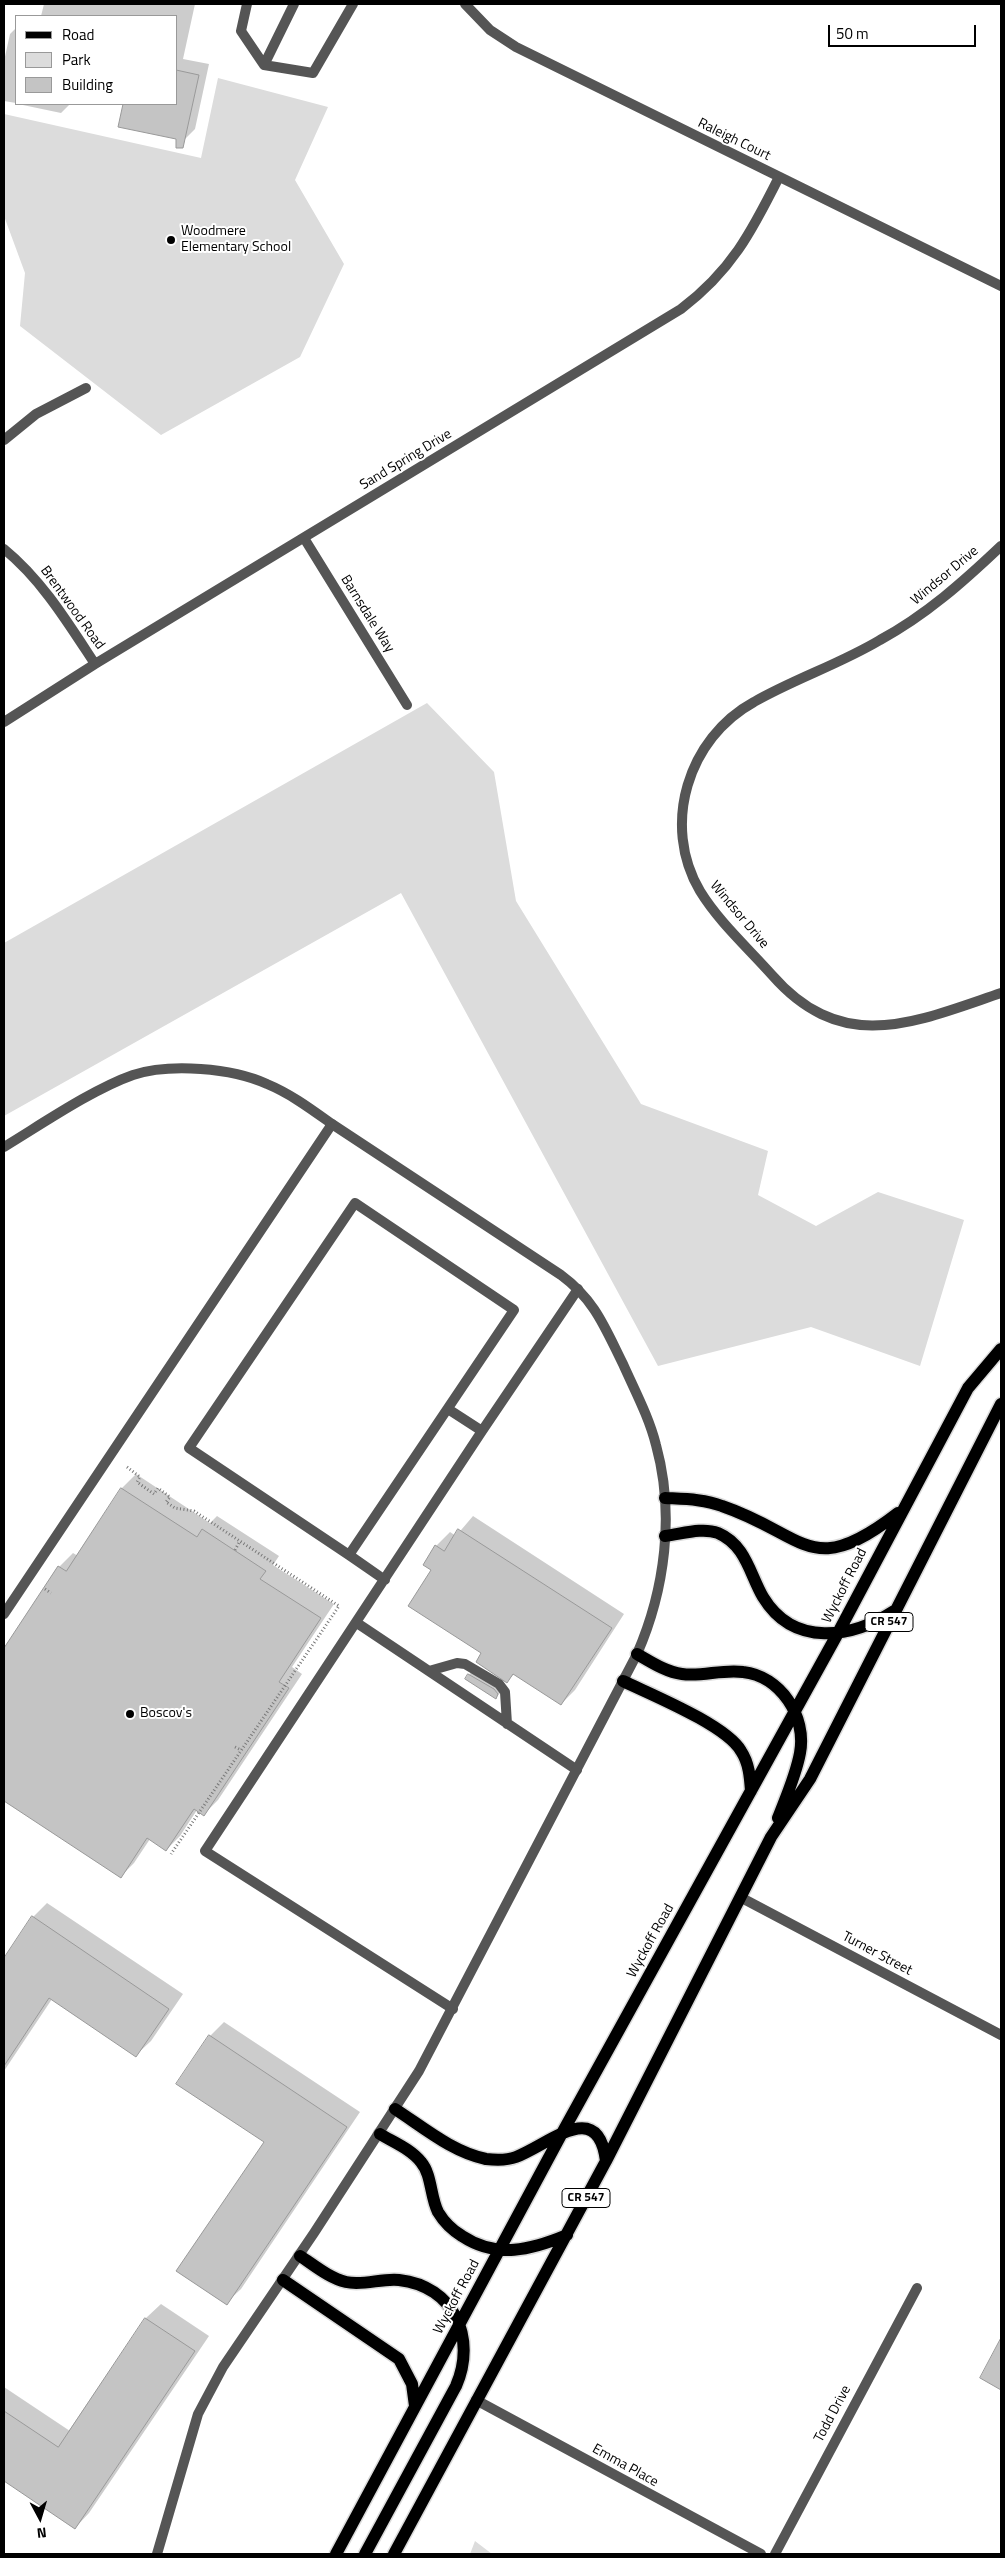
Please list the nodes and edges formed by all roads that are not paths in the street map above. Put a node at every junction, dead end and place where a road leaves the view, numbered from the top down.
1 (247, 4) edge
2 (294, 4) edge
3 (353, 4) edge
4 (465, 4) edge
5 (264, 64) junction
6 (779, 177) junction
7 (1001, 286) edge
8 (86, 388) dead end
9 (4, 440) edge
10 (304, 538) junction
11 (1001, 546) edge
12 (4, 549) edge
13 (95, 664) junction
14 (407, 705) dead end
15 (4, 722) edge
16 (1001, 993) edge
17 (332, 1124) junction
18 (4, 1146) edge
19 (578, 1289) junction
20 (1001, 1349) edge
21 (1001, 1404) edge
22 (448, 1409) junction
23 (482, 1430) junction
24 (665, 1498) junction
25 (902, 1510) junction
26 (665, 1536) junction
27 (349, 1555) junction
28 (385, 1580) junction
29 (895, 1611) junction
30 (4, 1614) edge
31 (357, 1622) junction
32 (838, 1634) junction
33 (636, 1654) junction
34 (429, 1671) junction
35 (623, 1681) junction
36 (795, 1713) junction
37 (507, 1724) junction
38 (577, 1770) junction
39 (751, 1792) junction
40 (771, 1837) junction
41 (740, 1897) junction
42 (453, 2009) junction
43 (1001, 2035) edge
44 (395, 2109) junction
45 (380, 2134) junction
46 (561, 2135) junction
47 (606, 2161) junction
48 (567, 2235) junction
49 (499, 2251) junction
50 (300, 2256) junction
51 (283, 2280) junction
52 (917, 2288) dead end
53 (460, 2324) junction
54 (476, 2400) junction
55 (415, 2406) junction
56 (157, 2554) edge
57 (336, 2554) edge
58 (365, 2554) edge
59 (394, 2554) edge
60 (761, 2554) edge
61 (774, 2554) edge

1 - 5 street
2 - 5 street
3 - 5 street
4 - 6 street, Raleigh Court
6 - 7 street, Raleigh Court
6 - 10 street, Sand Spring Drive
8 - 9 street
10 - 13 street, Sand Spring Drive
10 - 14 street, Barnsdale Way
11 - 16 street, Windsor Drive
12 - 13 street, Brentwood Road
13 - 15 street, Sand Spring Drive
17 - 18 street
17 - 19 street
17 - 30 street
19 - 23 street
19 - 24 street
20 - 25 main road, Wyckoff Road / CR 547
21 - 29 main road, CR 547
22 - 23 street
22 - 27 street
22 - 27 street
23 - 28 street
24 - 25 main road
24 - 26 street
25 - 32 main road, Wyckoff Road / CR 547
26 - 32 main road
26 - 33 street
27 - 28 street
28 - 31 street
29 - 32 main road
29 - 40 main road, CR 547
31 - 34 street
31 - 42 street
32 - 36 main road, Wyckoff Road / CR 547
33 - 35 street
33 - 36 main road
34 - 37 street
34 - 37 street
35 - 38 street
35 - 39 main road
36 - 39 main road, Wyckoff Road / CR 547
36 - 40 main road
37 - 38 street
38 - 42 street
39 - 46 main road, Wyckoff Road / CR 547
40 - 41 main road, CR 547
41 - 43 street, Turner Street
41 - 47 main road, CR 547
42 - 44 street
44 - 45 street
44 - 46 main road
45 - 49 main road
45 - 50 street
46 - 47 main road
46 - 49 main road, Wyckoff Road / CR 547
47 - 48 main road, CR 547
48 - 49 main road
48 - 54 main road, CR 547
49 - 53 main road, Wyckoff Road / CR 547
50 - 51 street
50 - 53 main road
51 - 55 main road
51 - 56 street
52 - 61 street, Todd Drive
53 - 55 main road, Wyckoff Road / CR 547
53 - 58 main road
54 - 59 main road, CR 547
54 - 60 street, Emma Place
55 - 57 main road, Wyckoff Road / CR 547

